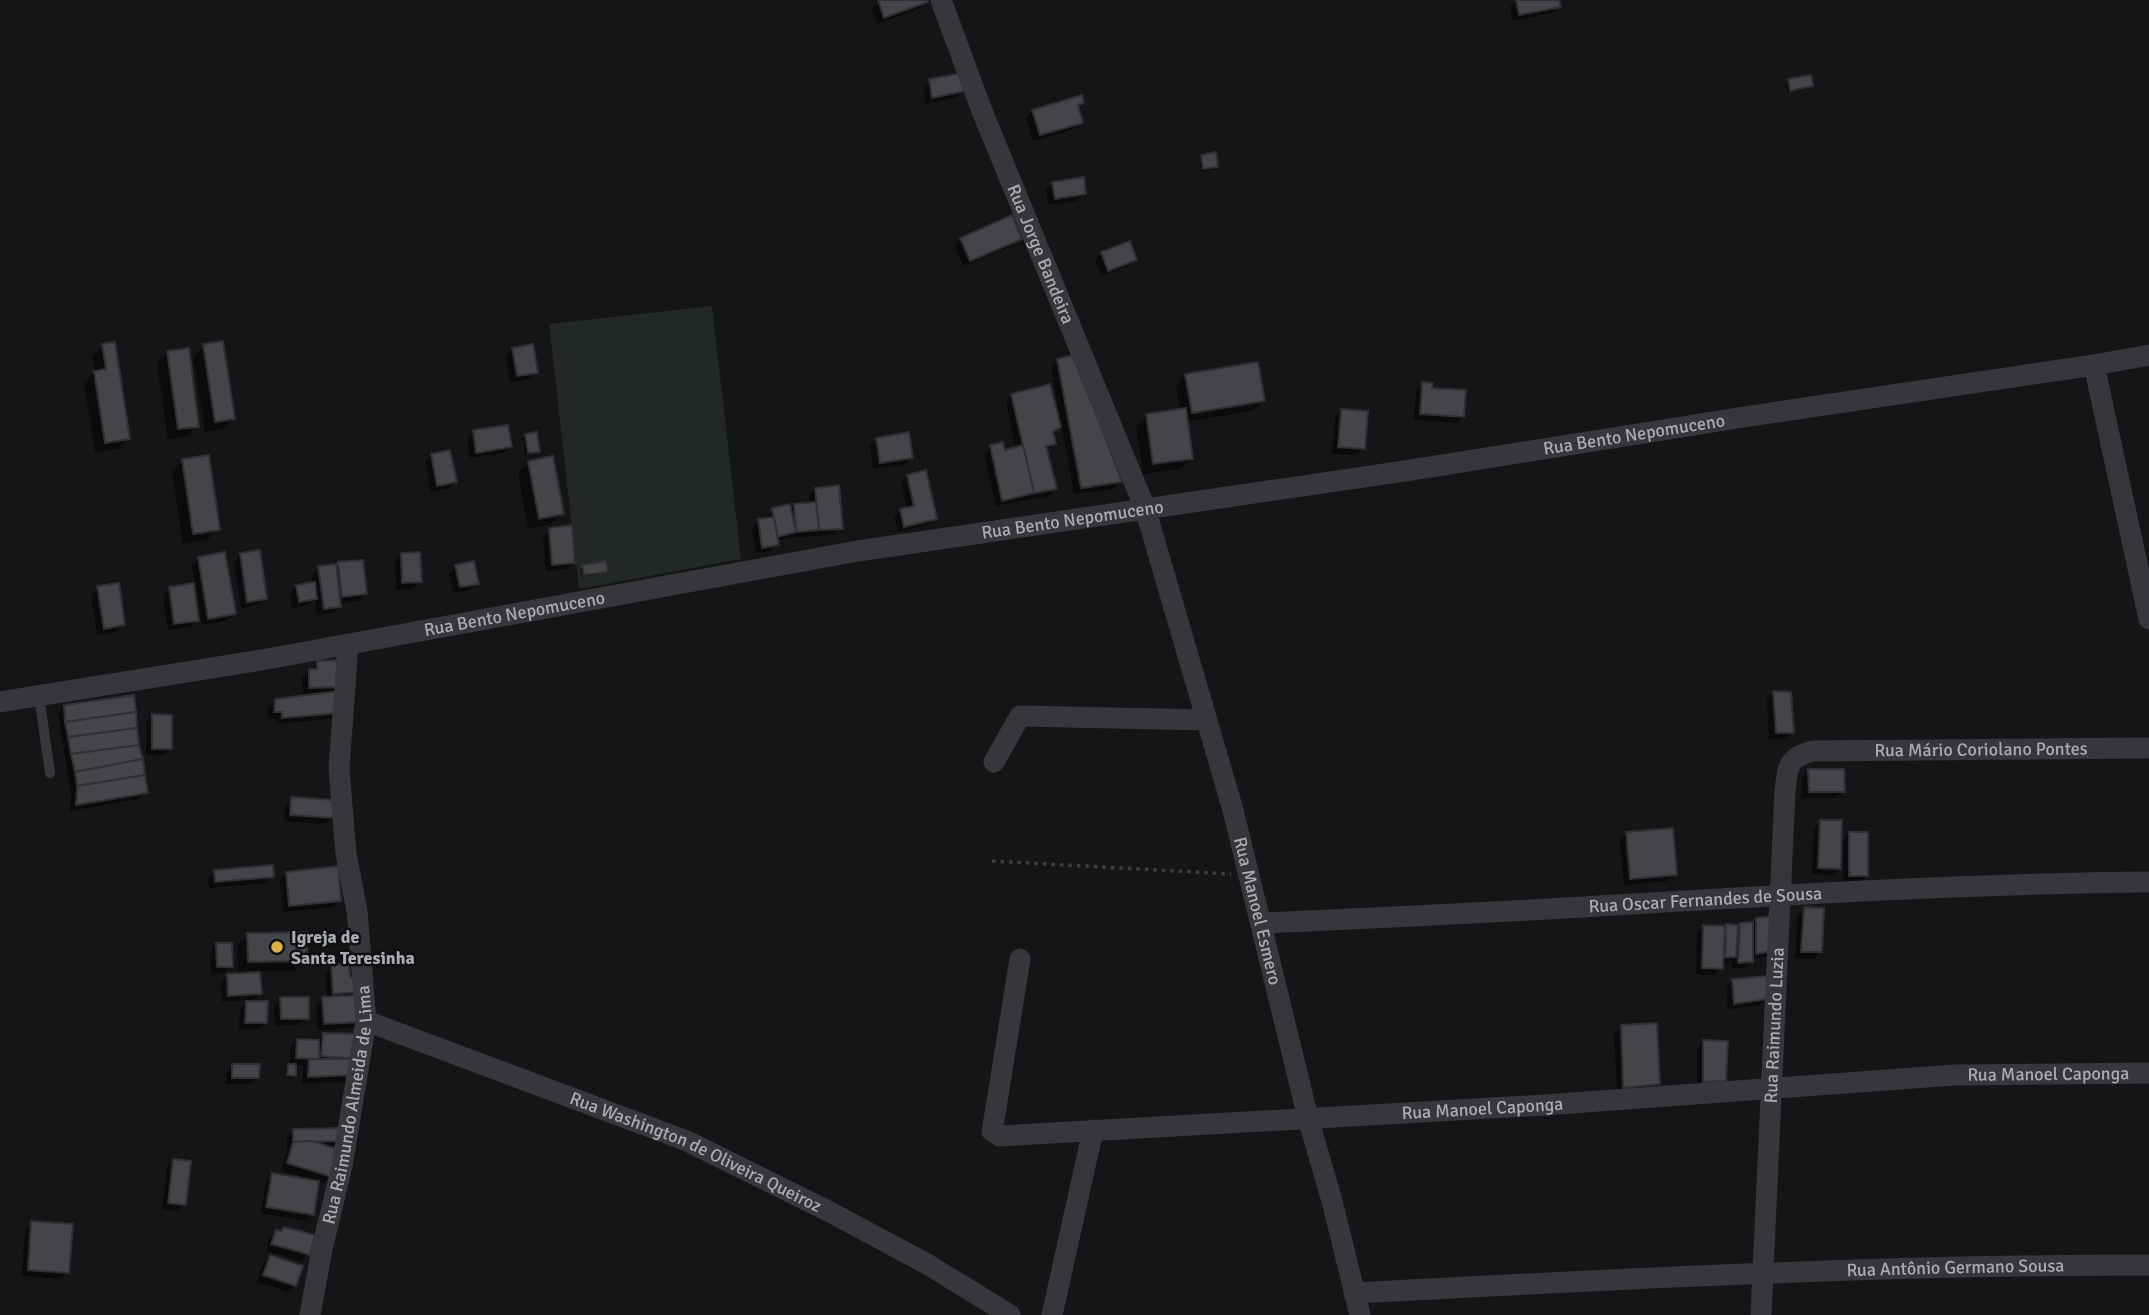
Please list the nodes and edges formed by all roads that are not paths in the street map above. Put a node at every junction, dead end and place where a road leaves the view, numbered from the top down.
1 (941, 0) edge
2 (2149, 355) edge
3 (2094, 365) junction
4 (1145, 508) junction
5 (2149, 619) edge
6 (348, 644) junction
7 (39, 695) junction
8 (0, 702) edge
9 (1206, 720) junction
10 (2149, 748) edge
11 (1813, 751) joint
12 (994, 761) dead end
13 (50, 773) dead end
14 (2149, 882) edge
15 (1780, 894) junction
16 (1262, 923) junction
17 (1020, 959) dead end
18 (366, 1021) junction
19 (2149, 1073) edge
20 (1770, 1088) junction
21 (1308, 1118) junction
22 (1093, 1130) junction
23 (2149, 1265) edge
24 (1763, 1272) junction
25 (1354, 1293) junction
26 (310, 1315) edge
27 (1010, 1315) edge
28 (1052, 1315) edge
29 (1360, 1315) edge
30 (1761, 1315) edge

1 - 4 street, Rua Jorge Bandeira
2 - 3 street, Rua Bento Nepomuceno
3 - 4 street, Rua Bento Nepomuceno
3 - 5 street
4 - 6 street, Rua Bento Nepomuceno
4 - 9 street, Rua Manoel Esmero
6 - 7 street, Rua Bento Nepomuceno
6 - 18 street, Rua Raimundo Almeida de Lima
7 - 8 street, Rua Bento Nepomuceno
7 - 13 lane
9 - 12 street
9 - 16 street, Rua Manoel Esmero
10 - 11 street, Rua Mário Coriolano Pontes
11 - 15 street, Rua Raimundo Luzia
14 - 15 street, Rua Oscar Fernandes de Sousa
15 - 16 street, Rua Oscar Fernandes de Sousa
15 - 20 street, Rua Raimundo Luzia
16 - 21 street, Rua Manoel Esmero
17 - 22 street, Rua Manoel Caponga
18 - 26 street, Rua Raimundo Almeida de Lima
18 - 27 street, Rua Washington de Oliveira Queiroz
19 - 20 street, Rua Manoel Caponga
20 - 21 street, Rua Manoel Caponga
20 - 24 street, Rua Raimundo Luzia
21 - 22 street, Rua Manoel Caponga
21 - 25 street, Rua Manoel Esmero
22 - 28 street
23 - 24 street, Rua Antônio Germano Sousa
24 - 25 street, Rua Antônio Germano Sousa
24 - 30 street, Rua Raimundo Luzia
25 - 29 street, Rua Manoel Esmero

